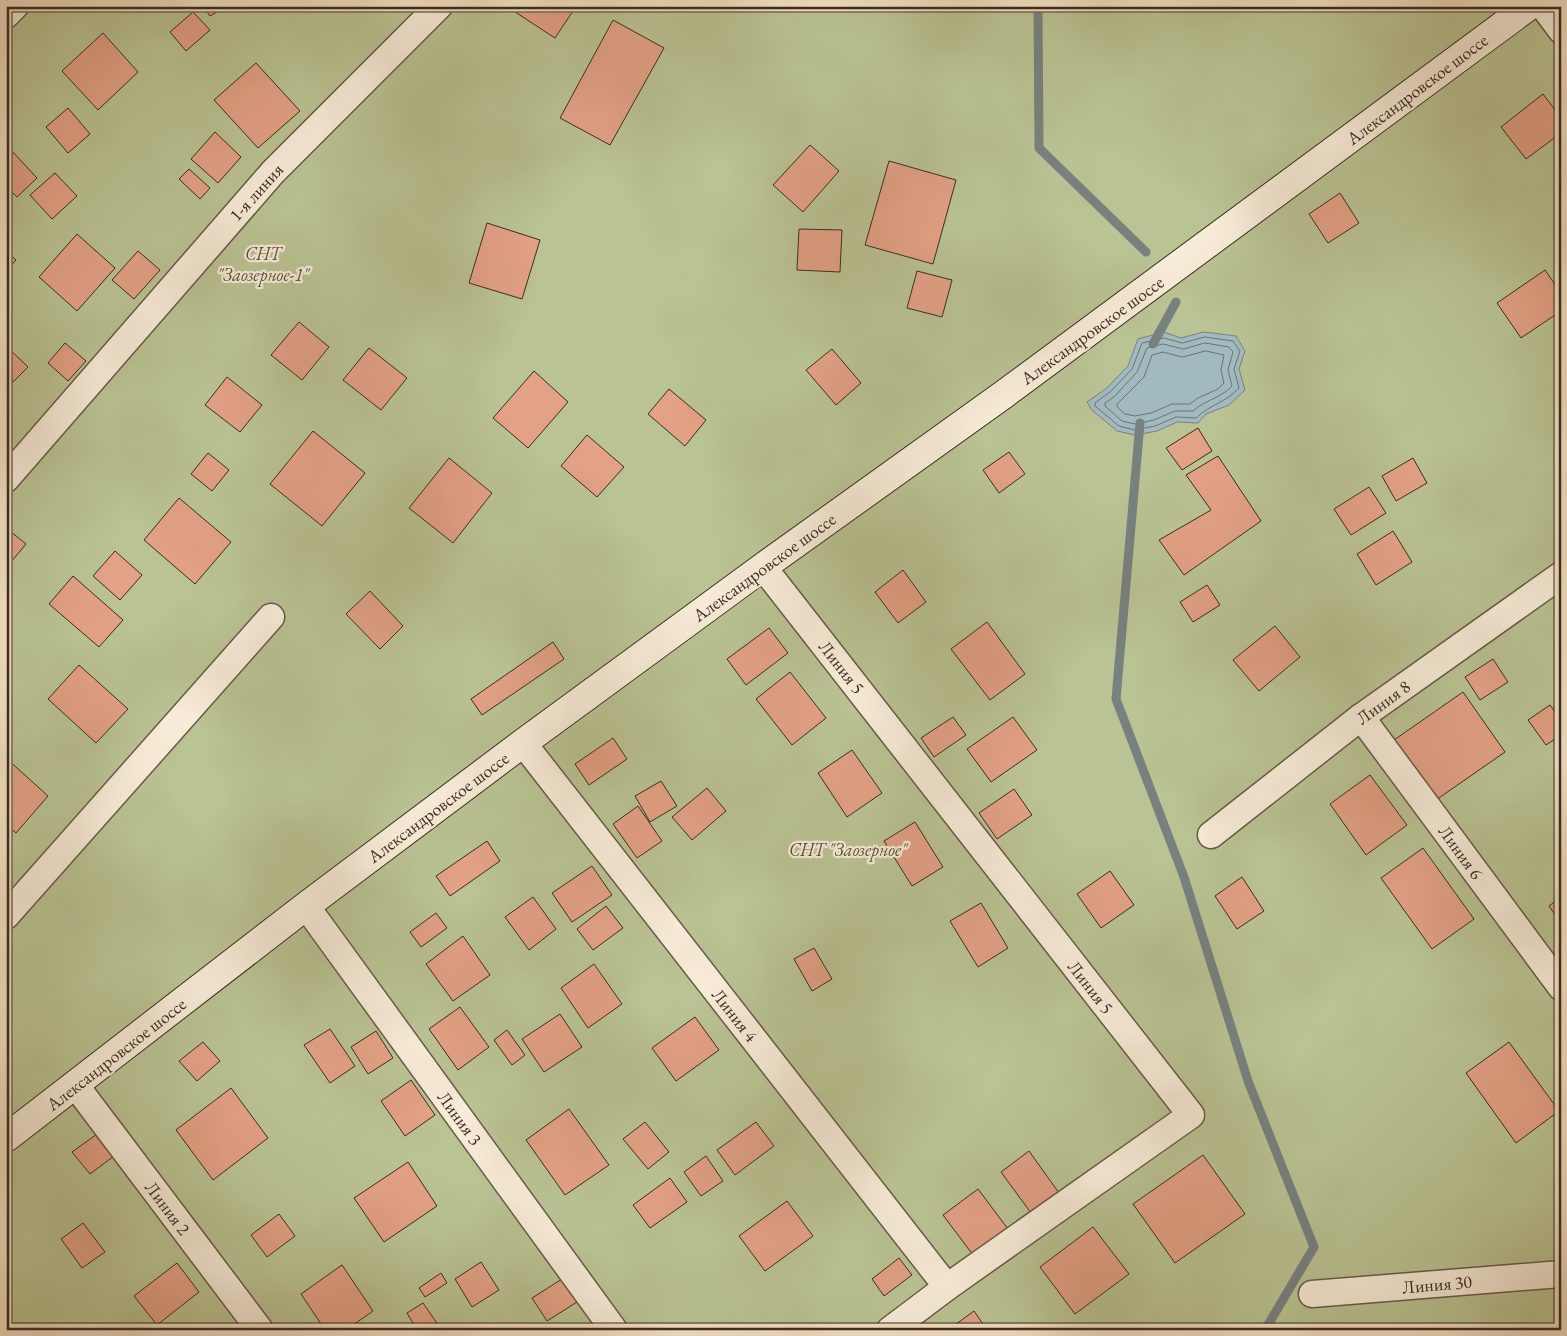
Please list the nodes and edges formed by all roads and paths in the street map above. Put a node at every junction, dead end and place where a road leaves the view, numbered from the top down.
1 (15, 6) edge
2 (439, 6) edge
3 (1528, 6) edge
4 (1543, 6) edge
5 (6, 15) edge
6 (1561, 30) edge
7 (6, 479) edge
8 (763, 566) junction
9 (1561, 575) edge
10 (271, 617) dead end
11 (1362, 717) junction
12 (523, 743) junction
13 (1211, 835) dead end
14 (306, 906) junction
15 (6, 916) edge
16 (1561, 987) edge
17 (76, 1086) junction
18 (7, 1136) edge
19 (1561, 1274) edge
20 (946, 1287) junction
21 (1312, 1294) dead end
22 (260, 1330) edge
23 (614, 1330) edge
24 (890, 1330) edge

1 - 5 street
2 - 7 street, 1-я линия
3 - 8 street, Александровское шоссе
4 - 6 street
8 - 12 street, Александровское шоссе
8 - 20 street, Линия 5
9 - 11 street, Линия 8
10 - 15 street
11 - 13 street, Линия 8
11 - 16 street, Линия 6
12 - 14 street, Александровское шоссе
12 - 20 street, Линия 4
14 - 17 street, Александровское шоссе
14 - 23 street, Линия 3
17 - 18 street, Александровское шоссе
17 - 22 street, Линия 2
19 - 21 street, Линия 30
20 - 24 street, Линия 5

